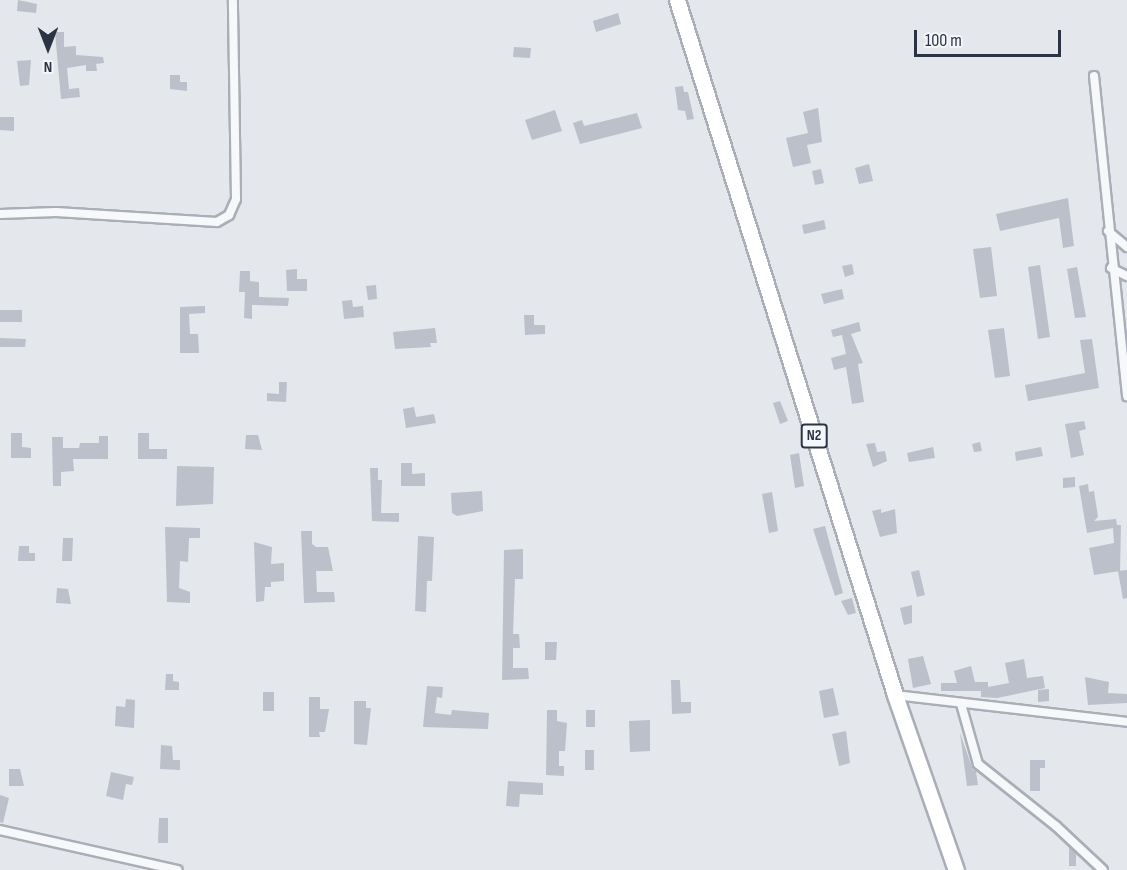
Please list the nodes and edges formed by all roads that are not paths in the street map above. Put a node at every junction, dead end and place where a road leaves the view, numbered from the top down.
1 (233, 0) edge
2 (677, 0) edge
3 (1094, 76) dead end
4 (0, 214) edge
5 (1108, 231) junction
6 (1127, 247) edge
7 (1112, 268) junction
8 (1127, 276) edge
9 (1127, 396) edge
10 (895, 695) junction
11 (961, 704) junction
12 (1127, 722) edge
13 (0, 830) edge
14 (178, 870) edge
15 (956, 870) edge
16 (1103, 870) edge

1 - 4 street
2 - 10 highway, N2
3 - 5 street
5 - 6 street
5 - 7 street
7 - 8 street
7 - 9 street
10 - 11 street
10 - 15 highway, N2
11 - 12 street
11 - 16 street
13 - 14 street

